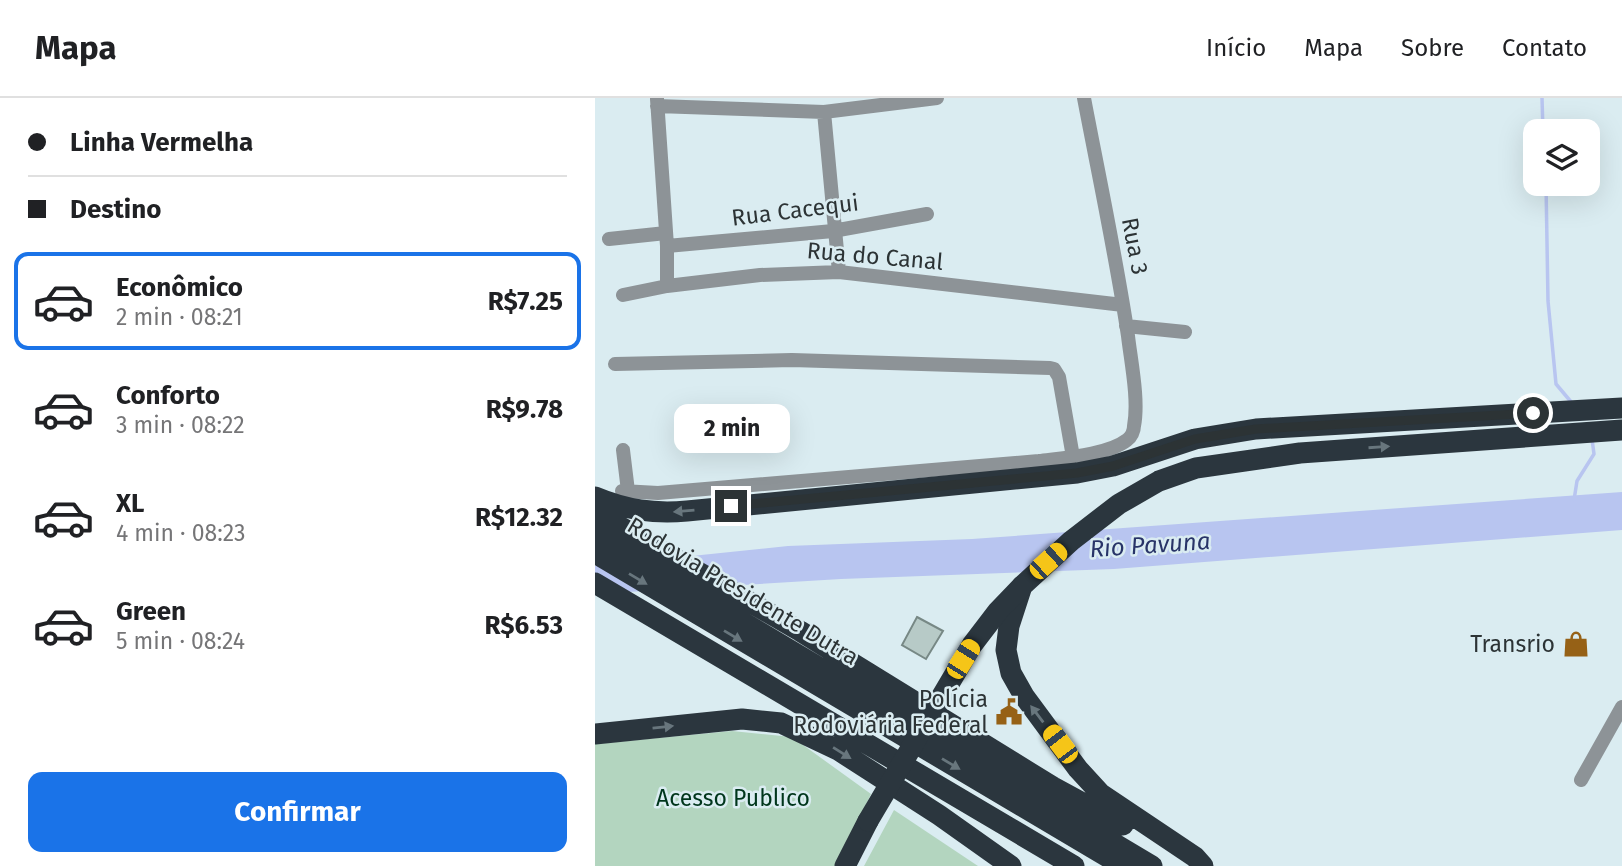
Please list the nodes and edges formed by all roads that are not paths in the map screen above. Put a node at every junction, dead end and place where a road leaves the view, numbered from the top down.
1 (937, 98) edge
2 (1084, 98) edge
3 (657, 102) edge
4 (824, 113) junction
5 (927, 214) dead end
6 (834, 231) junction
7 (609, 239) dead end
8 (666, 240) junction
9 (839, 272) junction
10 (667, 286) junction
11 (623, 295) dead end
12 (1123, 305) junction
13 (1126, 326) junction
14 (1185, 332) dead end
15 (615, 364) dead end
16 (1622, 408) edge
17 (1405, 421) junction
18 (1612, 430) edge
19 (623, 450) dead end
20 (1073, 457) junction
21 (1238, 460) junction
22 (595, 497) edge
23 (595, 512) edge
24 (595, 534) edge
25 (598, 555) edge
26 (595, 583) edge
27 (1022, 586) junction
28 (1622, 707) edge
29 (595, 734) edge
30 (924, 775) junction
31 (1581, 780) dead end
32 (1023, 836) junction
33 (845, 866) edge
34 (1011, 866) edge
35 (1045, 866) edge
36 (1074, 866) edge
37 (1107, 866) edge
38 (1123, 866) edge
39 (1152, 866) edge
40 (1202, 866) edge

1 - 4 street
2 - 12 street, Rua 3
3 - 4 street
3 - 8 street
4 - 6 street
5 - 6 street, Rua Cacequi
6 - 8 street, Rua Cacequi
6 - 9 street
7 - 8 street, Rua Cacequi
8 - 10 street
9 - 10 street, Rua do Canal
9 - 12 street, Rua do Canal
10 - 11 street, Rua do Canal
12 - 13 street, Rua 3
13 - 14 street
13 - 20 street, Rua 3
15 - 20 street
16 - 17 highway
17 - 21 highway
17 -> 22 highway
21 -> 18 highway
19 - 20 street
21 - 27 highway
23 - 40 highway
24 - 39 highway, Rodovia Presidente Dutra
25 -> 38 highway, Rodovia Presidente Dutra
26 - 30 highway
27 - 33 highway, bridge
40 -> 27 highway
28 - 31 street
29 -> 34 highway
30 - 32 highway
30 - 35 highway
32 - 36 highway
32 - 37 highway

